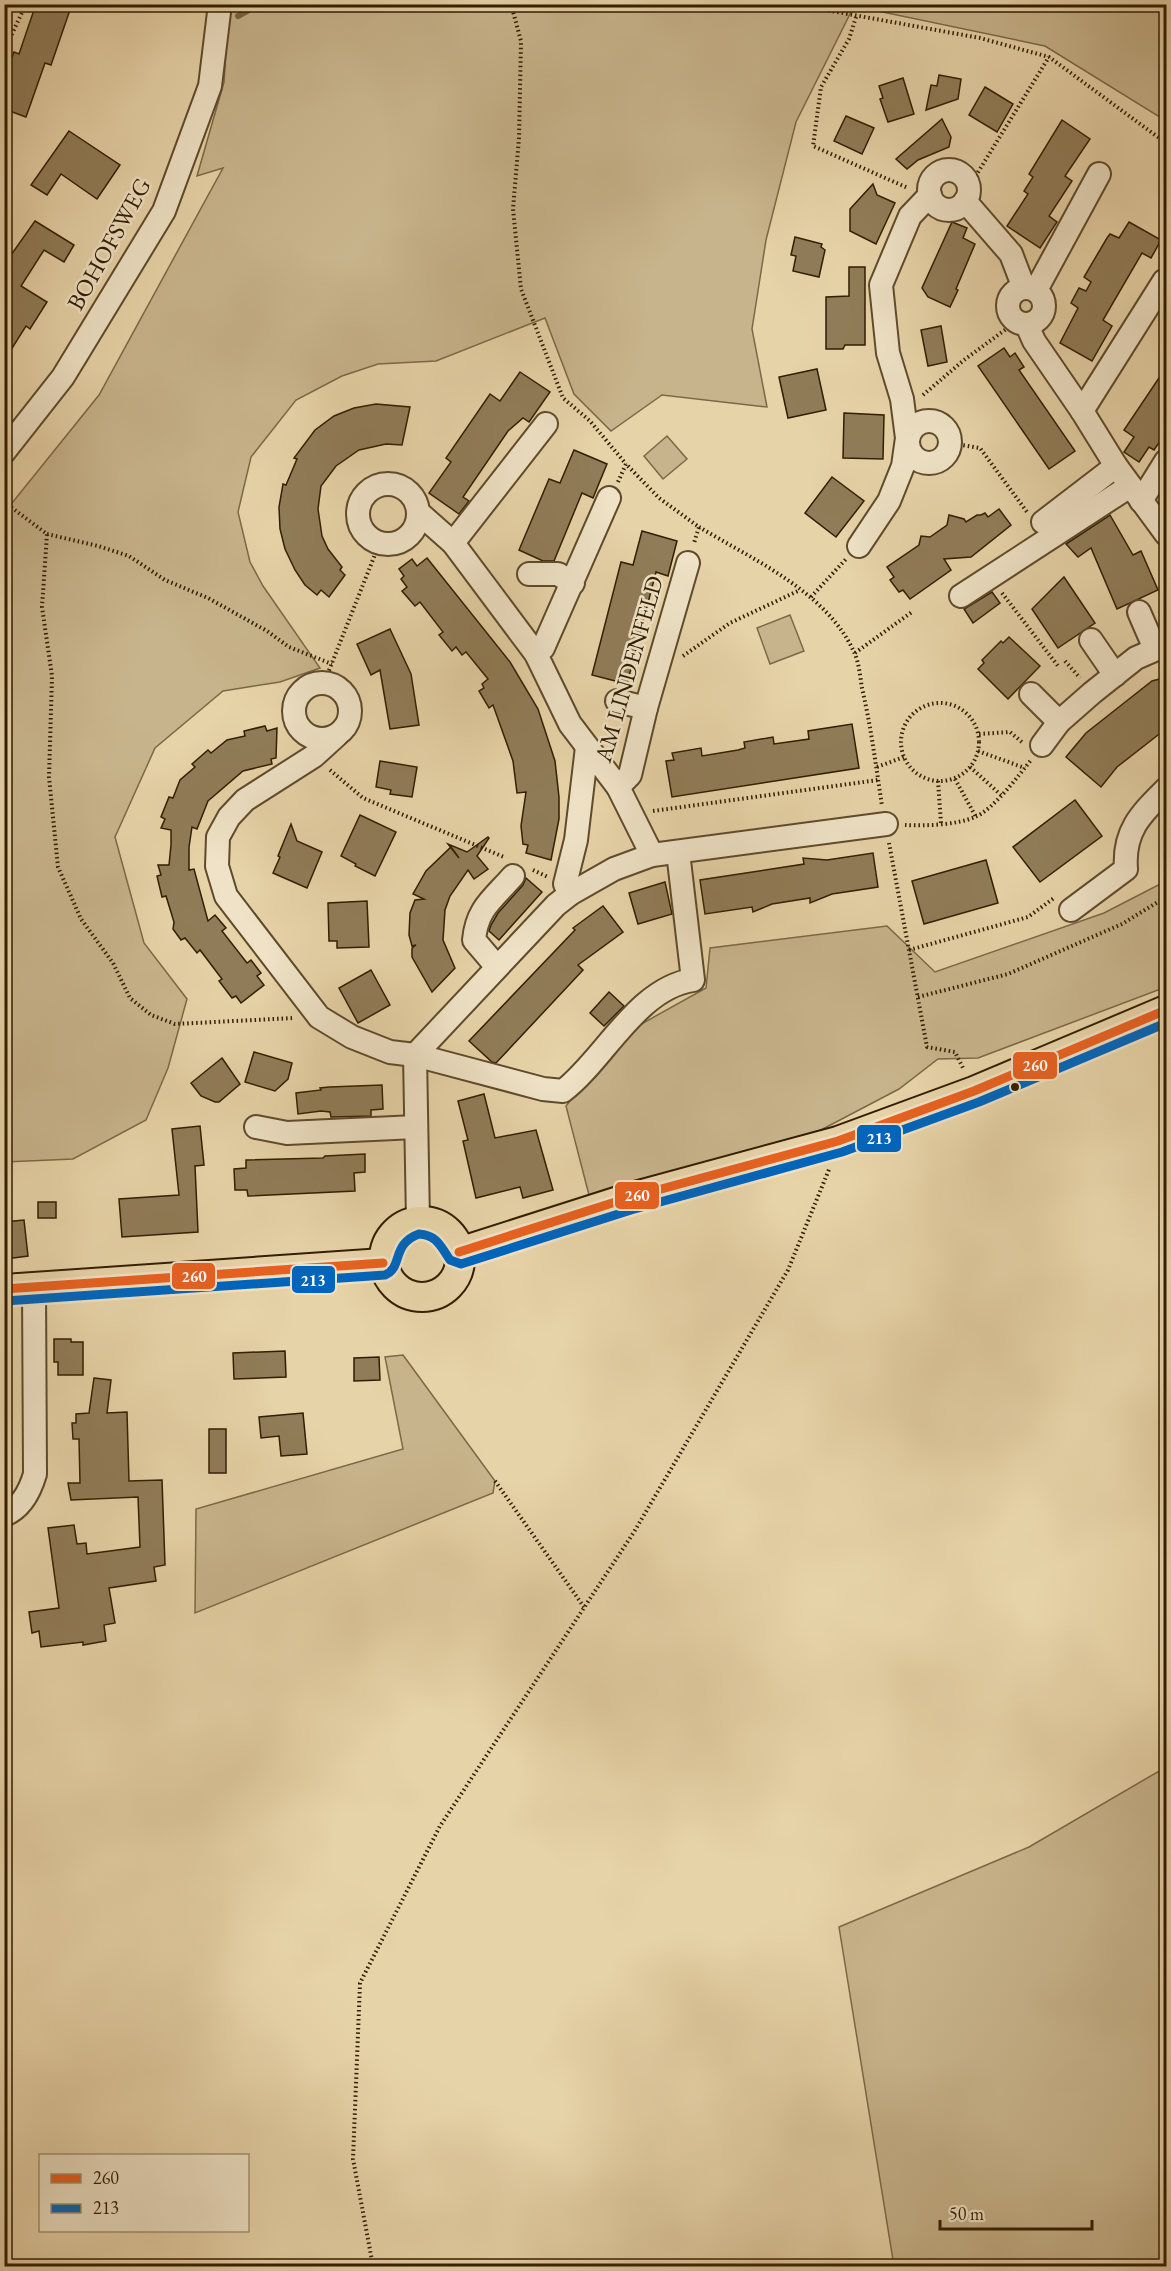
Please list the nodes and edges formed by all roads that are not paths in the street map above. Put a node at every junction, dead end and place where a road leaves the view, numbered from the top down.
1 (220, 4) edge
2 (1099, 174) dead end
3 (966, 191) junction
4 (929, 193) junction
5 (1164, 282) dead end
6 (1030, 289) junction
7 (1082, 411) junction
8 (546, 424) dead end
9 (908, 438) junction
10 (4, 452) edge
11 (1167, 461) edge
12 (1116, 466) junction
13 (1135, 494) junction
14 (609, 498) road end
15 (418, 512) junction
16 (1037, 519) road end
17 (1167, 534) edge
18 (453, 543) junction
19 (859, 546) road end
20 (688, 563) road end
21 (529, 573) dead end
22 (573, 583) junction
23 (961, 596) dead end
24 (1138, 612) dead end
25 (1091, 640) dead end
26 (1161, 647) edge
27 (536, 654) junction
28 (1115, 675) junction
29 (1031, 694) dead end
30 (617, 701) dead end
31 (646, 708) junction
32 (1059, 722) junction
33 (336, 736) junction
34 (587, 747) junction
35 (1039, 749) road end
36 (618, 787) junction
37 (1167, 789) edge
38 (886, 824) road end
39 (678, 852) junction
40 (652, 855) junction
41 (516, 868) road end
42 (568, 889) junction
43 (1064, 903) road end
44 (497, 967) junction
45 (1167, 1010) edge
46 (415, 1055) junction
47 (256, 1127) dead end
48 (416, 1127) junction
49 (418, 1221) junction
50 (459, 1252) junction
51 (383, 1263) junction
52 (34, 1288) junction
53 (4, 1289) edge
54 (4, 1515) edge

1 - 10 street, BOHOFSWEG
2 - 6 street
3 - 4 street
3 - 4 street
3 - 6 street
4 - 9 street
5 - 7 street
6 - 7 street
7 - 12 street
8 - 18 street
9 - 9 street
9 - 19 street
11 - 13 street
12 - 13 street
12 - 16 street
13 - 17 street
13 - 23 street
14 - 22 street
15 - 15 street, AM LINDENFELD
15 - 18 street, AM LINDENFELD
18 - 27 street, AM LINDENFELD
20 - 31 street, AM LINDENFELD
21 - 22 street
22 - 27 street
24 - 26 street
25 - 28 street
26 - 28 street
27 - 34 street, AM LINDENFELD
28 - 32 street
29 - 32 street
30 - 31 street
31 - 36 street, AM LINDENFELD
32 - 35 street
33 - 33 street
33 - 46 street
34 - 36 street, AM LINDENFELD
34 - 42 street, AM LINDENFELD
36 - 40 street, AM LINDENFELD
37 - 43 street
38 - 39 street
39 - 40 street
39 - 46 street
40 - 42 street
41 - 44 street
42 - 44 street
44 - 46 street
45 - 50 main road
46 - 48 street
47 - 48 street
48 - 49 street
49 - 50 main road
49 - 51 main road
50 - 51 main road
51 - 52 main road
52 - 53 main road
52 - 54 street

